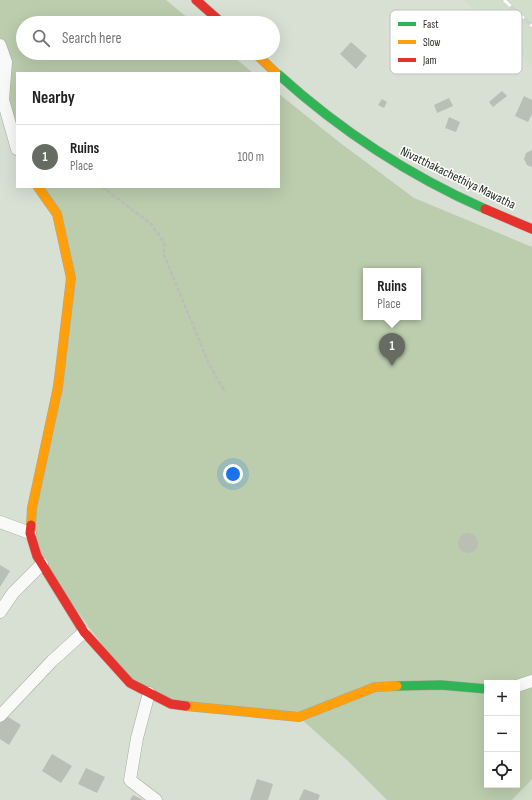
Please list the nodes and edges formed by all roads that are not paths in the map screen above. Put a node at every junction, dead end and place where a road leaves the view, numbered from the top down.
1 (196, 0) edge
2 (214, 16) edge
3 (0, 45) edge
4 (262, 60) edge
5 (275, 72) edge
6 (280, 76) edge
7 (16, 146) edge
8 (39, 188) edge
9 (532, 228) edge
10 (0, 522) edge
11 (30, 532) junction
12 (42, 564) junction
13 (0, 612) edge
14 (84, 632) junction
15 (532, 681) edge
16 (520, 685) edge
17 (484, 688) edge
18 (149, 693) junction
19 (1, 712) edge
20 (156, 800) edge

1 - 2 main road
3 - 7 street
4 - 5 main road
6 - 9 main road, Nivatthakachethiya Mawatha
8 - 11 main road
10 - 11 street
11 - 12 main road
12 - 13 street
12 - 14 main road
14 - 18 main road
14 - 19 street
15 - 16 street
17 - 18 main road
18 - 20 street

